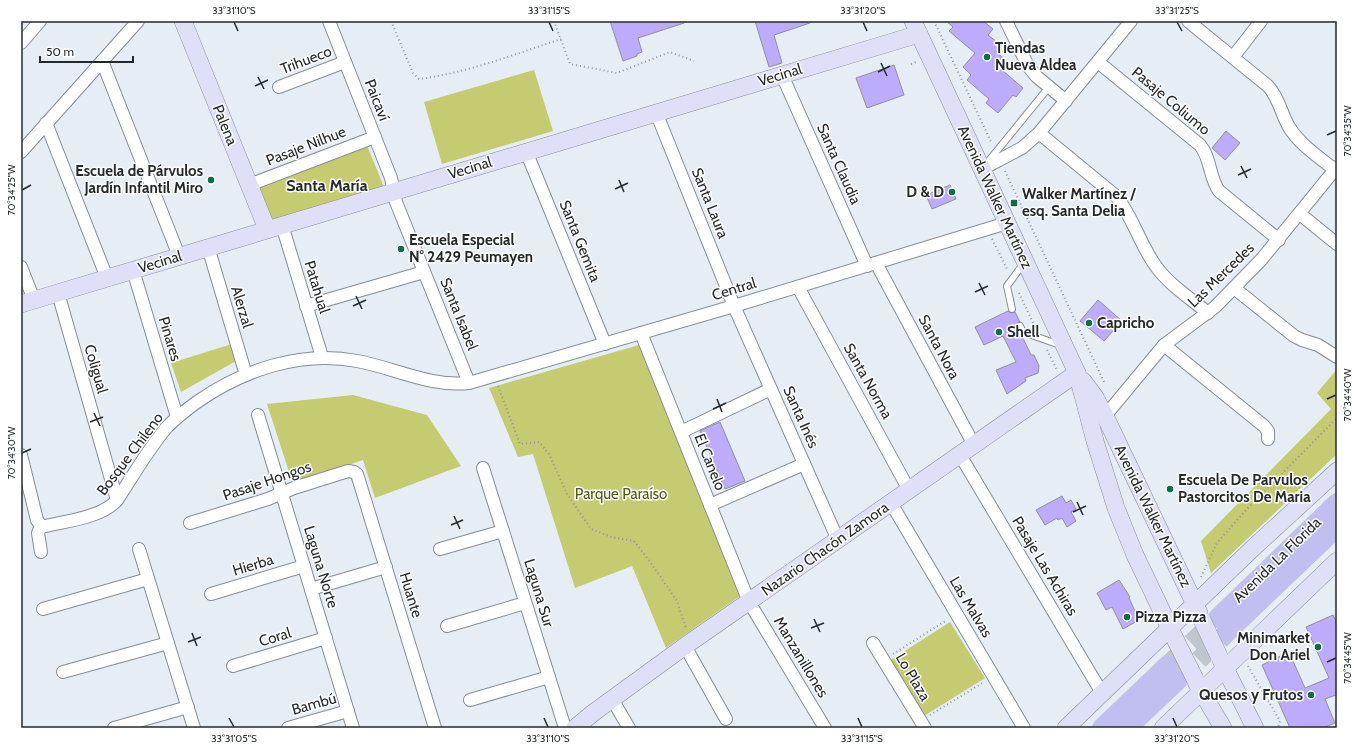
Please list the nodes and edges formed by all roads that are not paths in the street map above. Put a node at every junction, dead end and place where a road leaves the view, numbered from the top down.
1 (40, 21) edge
2 (138, 21) edge
3 (183, 21) edge
4 (329, 21) edge
5 (1006, 21) edge
6 (1131, 21) edge
7 (1188, 21) edge
8 (1261, 21) edge
9 (916, 27) edge
10 (21, 43) edge
11 (1233, 57) junction
12 (102, 61) junction
13 (346, 62) junction
14 (1098, 62) junction
15 (782, 75) junction
16 (279, 87) dead end
17 (1049, 87) junction
18 (1066, 101) junction
19 (656, 112) junction
20 (46, 123) junction
21 (1039, 133) junction
22 (375, 137) junction
23 (526, 151) junction
24 (21, 152) edge
25 (998, 156) junction
26 (982, 169) junction
27 (1336, 169) edge
28 (249, 185) junction
29 (394, 191) junction
30 (1300, 214) junction
31 (1007, 223) junction
32 (274, 227) junction
33 (1279, 240) junction
34 (1337, 244) edge
35 (208, 247) junction
36 (179, 256) junction
37 (1025, 262) junction
38 (872, 264) junction
39 (21, 267) edge
40 (132, 270) junction
41 (424, 272) junction
42 (107, 278) junction
43 (798, 287) junction
44 (1234, 288) junction
45 (58, 293) junction
46 (27, 302) edge
47 (306, 306) junction
48 (734, 306) junction
49 (1012, 309) dead end
50 (1208, 313) junction
51 (1020, 326) dead end
52 (641, 333) junction
53 (605, 344) junction
54 (1164, 345) junction
55 (1065, 347) junction
56 (1337, 357) edge
57 (322, 358) junction
58 (1077, 373) junction
59 (246, 375) junction
60 (469, 382) junction
61 (771, 389) junction
62 (1110, 411) junction
63 (258, 415) dead end
64 (177, 417) junction
65 (681, 432) junction
66 (1268, 439) dead end
67 (967, 450) junction
68 (21, 455) edge
69 (804, 464) junction
70 (483, 468) dead end
71 (354, 472) joint
72 (1337, 472) edge
73 (909, 490) junction
74 (282, 493) junction
75 (117, 500) junction
76 (891, 503) junction
77 (1337, 504) edge
78 (710, 505) junction
79 (190, 523) dead end
80 (40, 526) junction
81 (1337, 527) edge
82 (503, 531) junction
83 (838, 540) junction
84 (139, 549) dead end
85 (440, 549) dead end
86 (41, 552) dead end
87 (304, 566) junction
88 (386, 567) junction
89 (1335, 567) edge
90 (148, 579) junction
91 (311, 589) junction
92 (211, 594) dead end
93 (749, 602) junction
94 (525, 603) junction
95 (1195, 604) junction
96 (43, 609) dead end
97 (1216, 624) junction
98 (448, 626) dead end
99 (1173, 636) junction
100 (326, 638) junction
101 (168, 643) junction
102 (873, 643) dead end
103 (688, 644) junction
104 (1227, 661) junction
105 (233, 666) dead end
106 (64, 672) dead end
107 (549, 677) junction
108 (1185, 679) junction
109 (1102, 693) junction
110 (612, 699) junction
111 (470, 700) dead end
112 (188, 707) junction
113 (348, 711) junction
114 (726, 719) dead end
115 (922, 724) edge
116 (114, 728) edge
117 (194, 728) edge
118 (288, 728) edge
119 (353, 728) edge
120 (435, 728) edge
121 (565, 728) edge
122 (575, 728) edge
123 (629, 728) edge
124 (825, 728) edge
125 (1024, 728) edge
126 (1066, 728) edge
127 (1102, 728) edge
128 (1128, 728) edge
129 (1163, 728) edge
130 (1223, 728) edge
131 (1255, 728) edge

1 - 10 street
2 - 12 street
3 - 28 street, Palena
4 - 13 street, Paicaví
5 - 17 street
6 - 14 street
7 - 11 street
8 - 11 street
9 - 15 street, Vecinal
9 - 26 street, Avenida Walker Martínez
11 - 27 street
12 - 20 street
12 - 36 street
13 - 16 street, Trihueco
13 - 22 street, Paicaví
14 - 18 street
14 - 33 street, Pasaje Coliumo
15 - 19 street, Vecinal
15 - 38 street, Santa Claudia
17 - 18 street
17 - 25 lane
18 - 21 street
19 - 23 street, Vecinal
19 - 48 street, Santa Laura
20 - 24 street
20 - 42 street
21 - 25 street
21 - 50 street
22 - 28 street, Pasaje Nilhue
22 - 29 street, Paicaví
23 - 29 street, Vecinal
23 - 53 street, Santa Gemita
25 - 26 street
26 - 31 street, Avenida Walker Martínez
27 - 30 street, Las Mercedes
28 - 32 street, Palena
29 - 32 street, Vecinal
29 - 41 street, Santa Isabel
30 - 33 street, Las Mercedes
30 - 34 street
31 - 37 street, Avenida Walker Martínez
31 - 38 street, Central
32 - 35 street, Vecinal
32 - 47 street, Patahual
33 - 44 street, Las Mercedes
35 - 36 street, Vecinal
35 - 59 street, Alerzal
36 - 40 street, Vecinal
37 - 49 lane
37 - 55 street, Avenida Walker Martínez
38 - 43 street, Central
38 - 67 street, Santa Nora
39 - 46 street
40 - 42 street, Vecinal
40 - 64 street, Pinares
41 - 47 street
41 - 60 street, Santa Isabel
42 - 45 street, Vecinal
43 - 48 street, Central
43 - 73 street, Santa Norma
44 - 50 street, Las Mercedes
44 - 56 street
45 - 46 street, Vecinal
45 - 75 street, Coligual
47 - 57 street, Patahual
48 - 52 street, Central
48 - 61 street, Santa Inés
50 - 54 street, Las Mercedes
51 - 55 lane
52 - 53 street, Central
52 - 65 street, El Canelo
53 - 60 street, Central
54 - 62 street, Las Mercedes
54 - 66 street
55 - 58 street, Avenida Walker Martínez
57 - 59 street, Bosque Chileno
57 - 60 street, Bosque Chileno
58 - 62 street, Avenida Walker Martínez
58 - 67 street, Nazario Chacón Zamora
58 - 99 street, Avenida Walker Martínez
59 - 64 street, Bosque Chileno
61 - 65 street
61 - 69 street, Santa Inés
62 - 95 street, Avenida Walker Martínez
63 - 74 street, Laguna Norte
64 - 75 street, Bosque Chileno
65 - 78 street, El Canelo
67 - 73 street, Nazario Chacón Zamora
67 - 109 street, Pasaje Las Achiras
68 - 80 street
69 - 78 street
69 - 83 street, Santa Inés
70 - 82 street, Laguna Sur
71 - 74 street, Pasaje Hongos
71 - 88 street, Huante
72 - 95 street, Avenida La Florida
73 - 76 street, Nazario Chacón Zamora
74 - 79 street, Pasaje Hongos
74 - 87 street, Laguna Norte
75 - 80 street, Bosque Chileno
76 - 83 street, Nazario Chacón Zamora
76 - 125 street, Las Malvas
77 - 97 main road, Avenida La Florida
78 - 93 street, El Canelo
80 - 86 street
81 - 97 main road, Avenida La Florida
82 - 85 street
82 - 94 street, Laguna Sur
83 - 93 street, Nazario Chacón Zamora
84 - 90 street
87 - 91 street, Laguna Norte
87 - 92 street, Hierba
88 - 91 street
88 - 120 street, Huante
89 - 104 street
90 - 96 street
90 - 101 street
91 - 100 street, Laguna Norte
93 - 103 street, Nazario Chacón Zamora
93 - 124 street, Manzanillones
94 - 98 street
94 - 107 street, Laguna Sur
95 - 97 street, Avenida Walker Martínez
95 - 99 street, Avenida La Florida
97 - 104 street, Avenida Walker Martínez, bridge
99 - 108 street, Avenida Walker Martínez, bridge
99 - 109 street, Avenida La Florida
100 - 105 street, Coral
100 - 113 street, Laguna Norte
101 - 106 street
101 - 112 street
102 - 115 street, Lo Plaza
103 - 110 street, Nazario Chacón Zamora
103 - 114 street
104 - 108 street
104 - 131 street, Avenida Walker Martínez
107 - 111 street
107 - 121 street, Laguna Sur
108 - 127 main road
108 - 128 main road
108 - 129 street
108 - 130 street, Avenida Walker Martínez
109 - 126 street, Avenida La Florida
110 - 122 street, Nazario Chacón Zamora
110 - 123 street
112 - 116 street
112 - 117 street
113 - 118 street, Bambú
113 - 119 street, Laguna Norte

